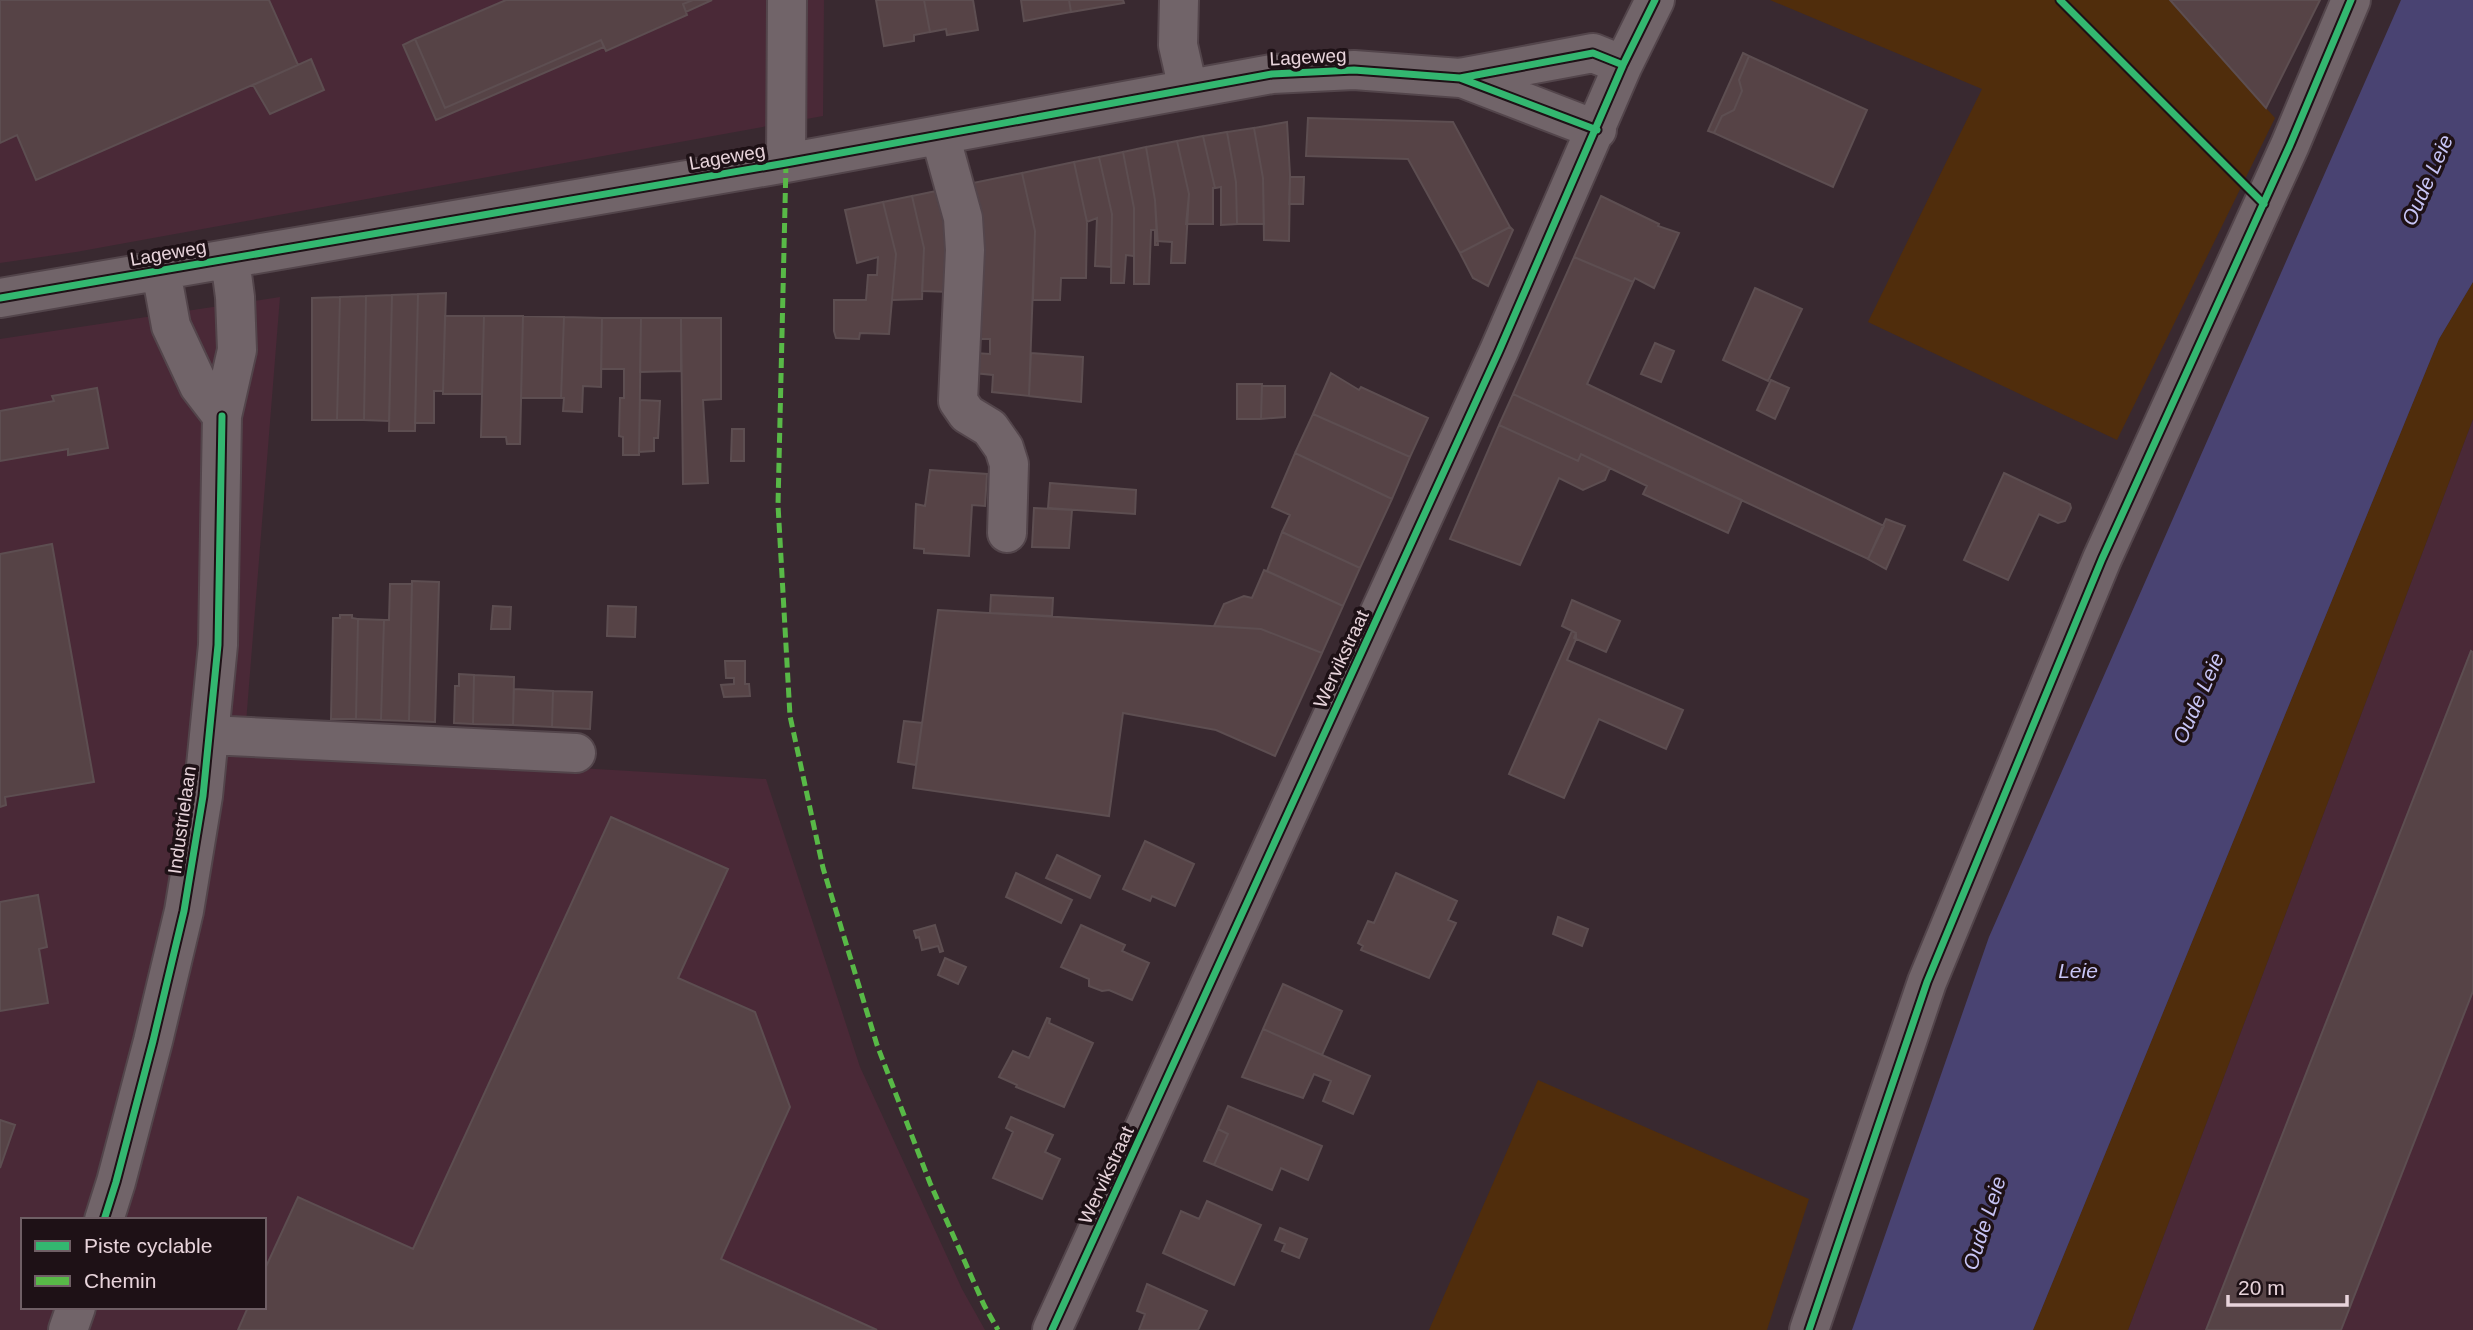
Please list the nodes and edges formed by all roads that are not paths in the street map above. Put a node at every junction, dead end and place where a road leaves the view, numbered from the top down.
1 (787, 0) edge
2 (1179, 0) edge
3 (1655, 0) edge
4 (2351, 0) edge
5 (1623, 65) junction
6 (1460, 78) junction
7 (1188, 89) junction
8 (1597, 130) junction
9 (940, 135) junction
10 (786, 163) junction
11 (230, 259) junction
12 (161, 271) junction
13 (0, 298) edge
14 (222, 415) junction
15 (1007, 533) dead end
16 (209, 735) junction
17 (576, 752) dead end
18 (105, 1218) edge
19 (74, 1309) edge
20 (1058, 1327) edge
21 (68, 1330) edge
22 (1809, 1330) edge

1 - 10 street
2 - 7 street
3 - 5 street, Wervikstraat
4 - 22 street
5 - 6 street, Lageweg
5 - 8 street, Wervikstraat
6 - 7 street, Lageweg
6 - 8 street, Lageweg
7 - 9 street, Lageweg
8 - 20 street, Wervikstraat
9 - 10 street, Lageweg
9 - 15 street
10 - 11 street, Lageweg
11 - 12 street, Lageweg
11 - 14 street, Industrielaan
12 - 13 street, Lageweg
12 - 14 street
14 - 16 street, Industrielaan
16 - 17 street
16 - 18 street, Industrielaan
19 - 21 street

